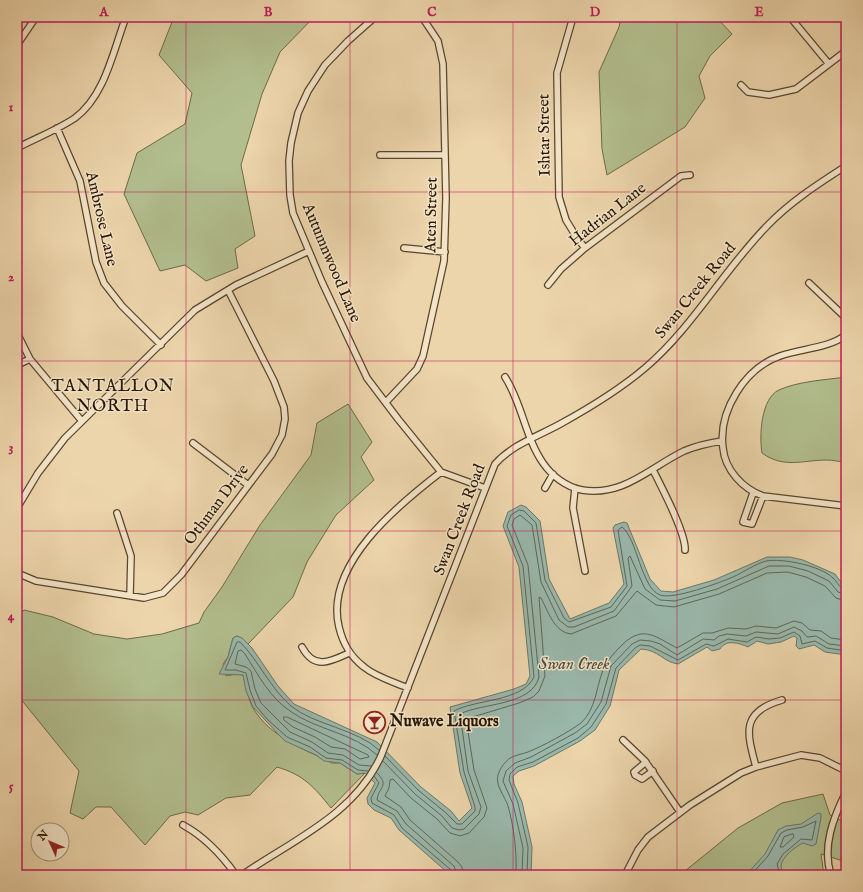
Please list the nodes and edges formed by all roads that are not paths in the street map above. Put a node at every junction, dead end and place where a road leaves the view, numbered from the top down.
1 (36, 17) edge
2 (126, 17) edge
3 (376, 17) edge
4 (422, 17) edge
5 (573, 17) edge
6 (790, 17) edge
7 (17, 45) edge
8 (846, 51) edge
9 (829, 64) junction
10 (742, 85) dead end
11 (57, 128) junction
12 (17, 148) edge
13 (445, 155) junction
14 (380, 156) dead end
15 (846, 166) edge
16 (690, 175) dead end
17 (404, 248) dead end
18 (585, 248) junction
19 (309, 251) junction
20 (445, 252) junction
21 (809, 284) dead end
22 (548, 285) dead end
23 (228, 290) junction
24 (846, 318) edge
25 (17, 333) edge
26 (846, 335) edge
27 (161, 345) junction
28 (30, 359) junction
29 (17, 365) edge
30 (505, 377) dead end
31 (386, 402) junction
32 (81, 420) junction
33 (531, 439) junction
34 (722, 441) junction
35 (193, 444) dead end
36 (653, 470) junction
37 (441, 472) junction
38 (553, 474) junction
39 (248, 485) junction
40 (485, 488) junction
41 (545, 488) dead end
42 (575, 488) junction
43 (753, 493) junction
44 (763, 496) junction
45 (846, 506) edge
46 (17, 508) edge
47 (118, 513) dead end
48 (685, 550) dead end
49 (586, 571) dead end
50 (17, 572) edge
51 (130, 595) junction
52 (302, 646) dead end
53 (349, 653) junction
54 (408, 688) junction
55 (782, 700) dead end
56 (623, 740) dead end
57 (646, 762) junction
58 (756, 767) junction
59 (846, 771) edge
60 (653, 772) junction
61 (846, 792) edge
62 (680, 812) junction
63 (183, 825) dead end
64 (236, 875) edge
65 (242, 875) edge
66 (625, 875) edge
67 (831, 875) edge

1 - 7 street
2 - 11 street
3 - 19 street, Autumnwood Lane
4 - 13 street, Aten Street
5 - 18 street, Ishtar Street
6 - 9 street
8 - 9 street
9 - 10 street
11 - 12 street
11 - 27 street, Ambrose Lane
13 - 14 street
13 - 20 street, Aten Street
15 - 33 street, Swan Creek Road
16 - 18 street, Hadrian Lane
17 - 20 street
18 - 22 street, Hadrian Lane
19 - 23 street
19 - 31 street, Autumnwood Lane
20 - 31 street, Aten Street
21 - 24 street
23 - 27 street
23 - 39 street, Othman Drive
25 - 28 street
26 - 34 street
27 - 32 street
28 - 29 street
28 - 32 street
30 - 33 street
31 - 37 street, Autumnwood Lane
32 - 46 street
33 - 38 street
33 - 40 street, Swan Creek Road
34 - 36 street
34 - 43 street
35 - 39 street
36 - 42 street
36 - 48 street
37 - 40 street
37 - 53 street
38 - 41 street
38 - 42 street
39 - 51 street, Othman Drive
40 - 54 street, Swan Creek Road
42 - 49 street
43 - 44 street
43 - 44 street
44 - 45 street
47 - 51 street
50 - 51 street, Othman Drive
52 - 53 street
53 - 54 street
54 - 65 street, Swan Creek Road
55 - 58 street
56 - 57 street
57 - 60 street
57 - 60 street
58 - 59 street
58 - 62 street
60 - 62 street
61 - 67 street
62 - 66 street
63 - 64 street

